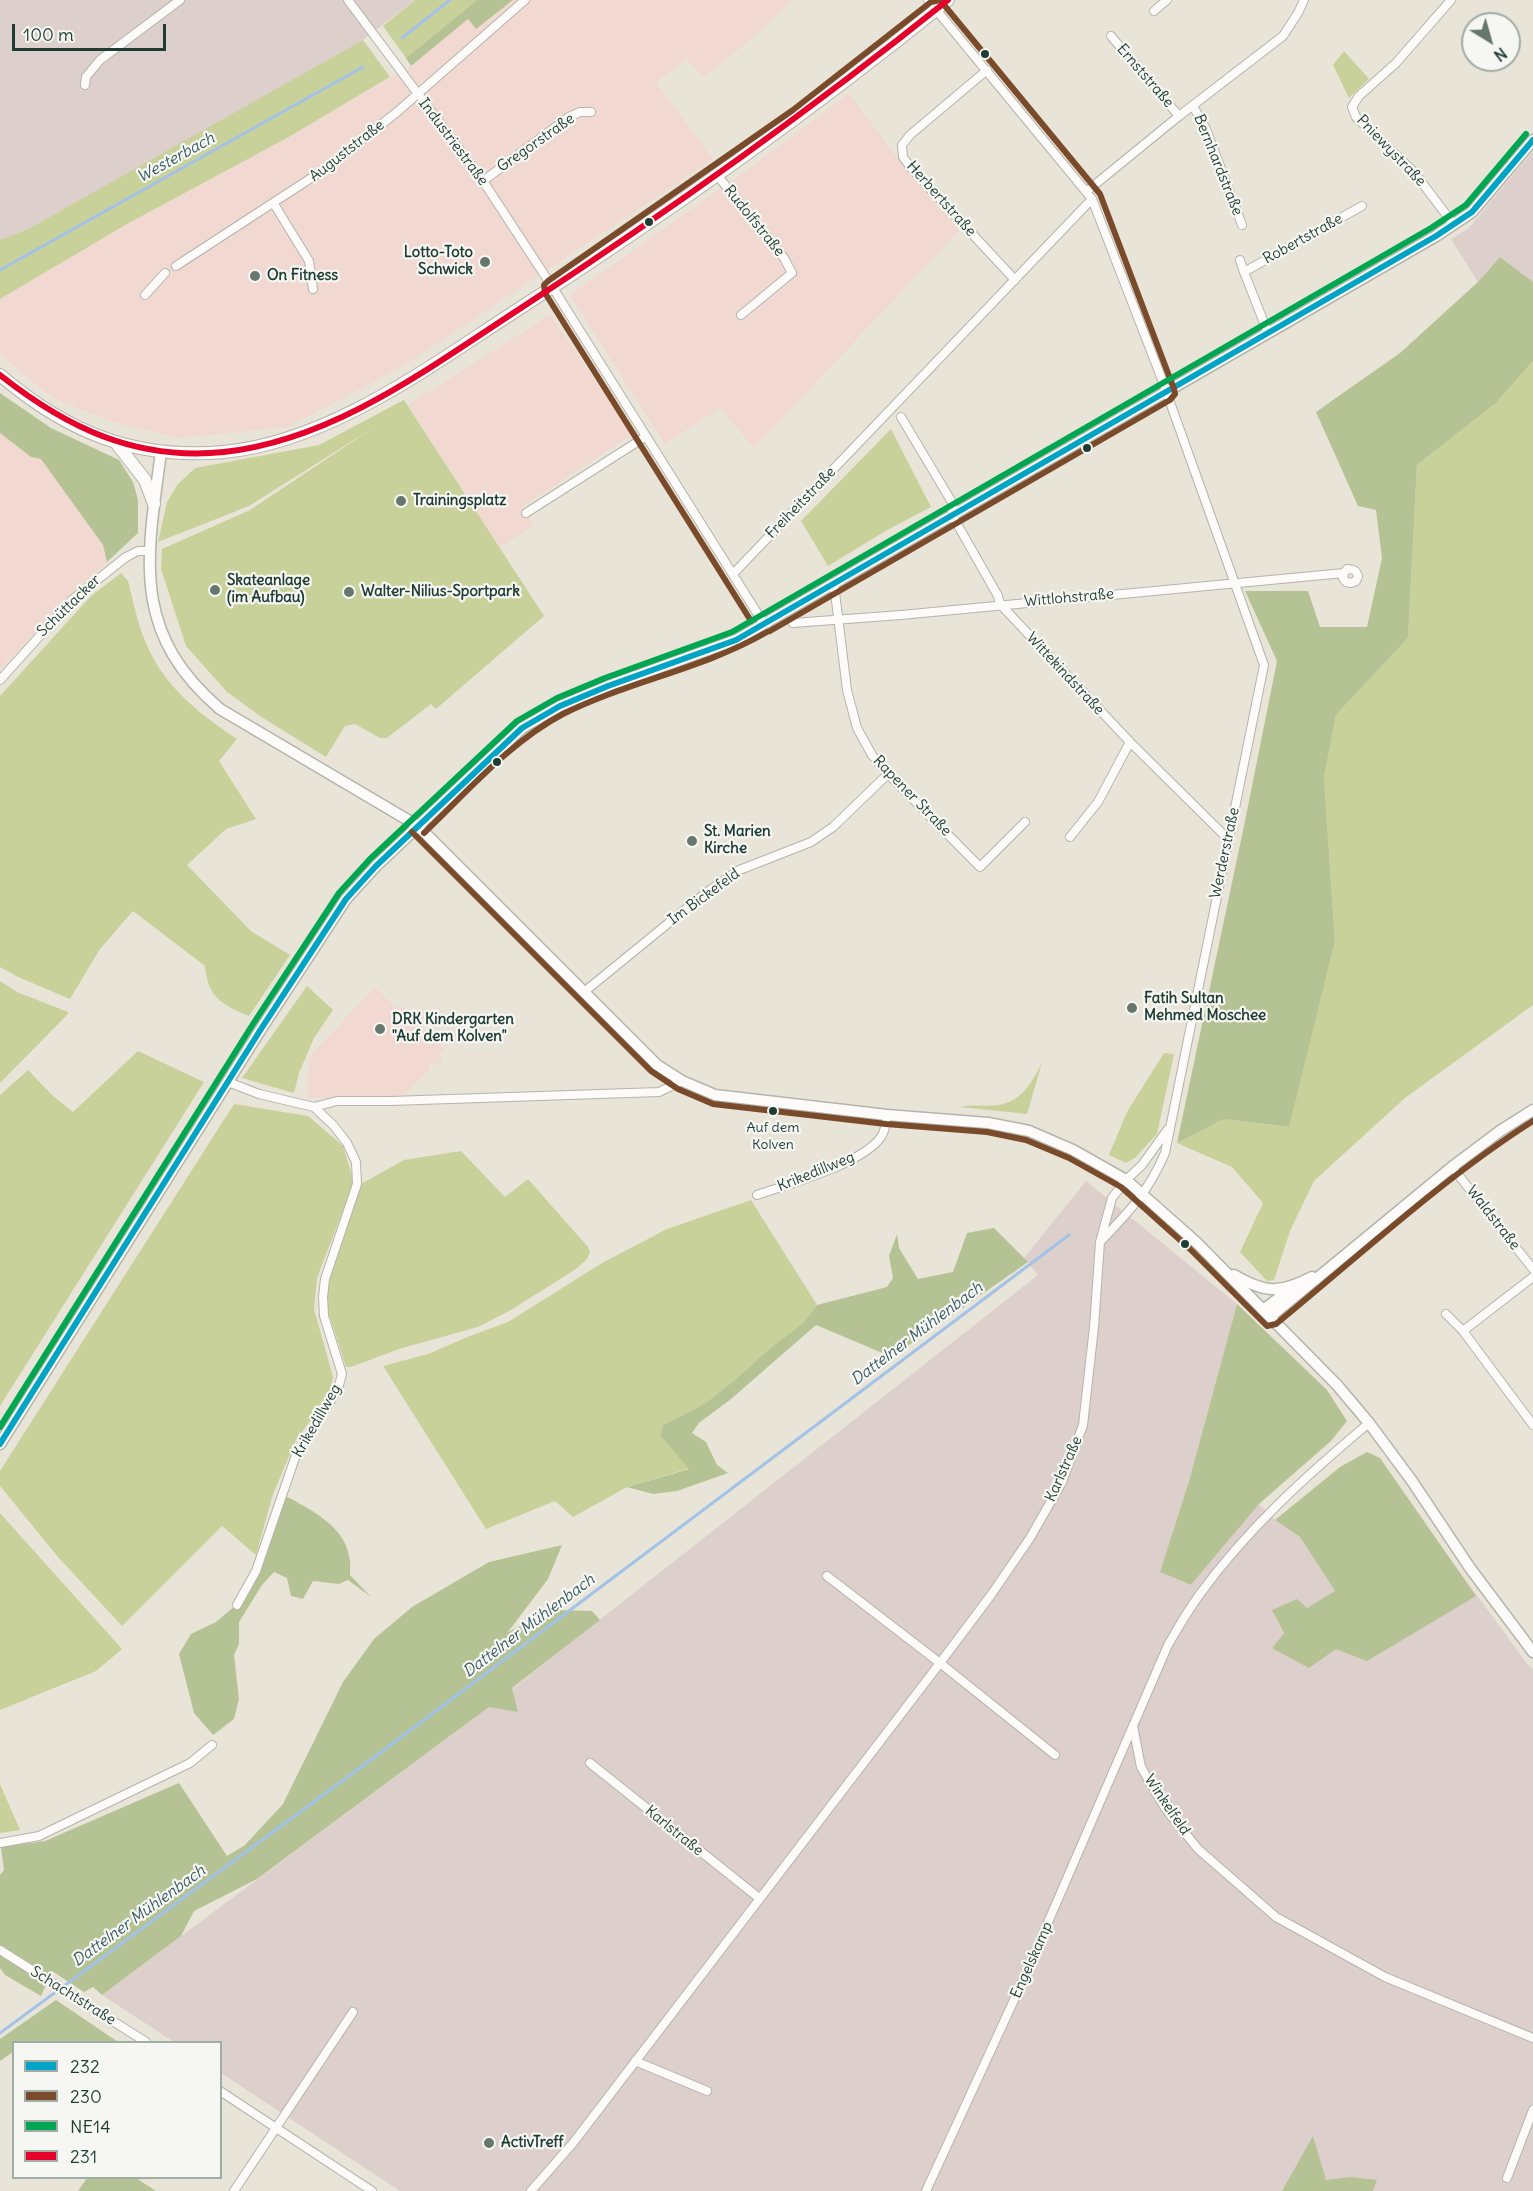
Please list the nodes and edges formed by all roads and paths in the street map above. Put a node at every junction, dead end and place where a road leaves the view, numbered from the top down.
1 (180, 0) edge
2 (348, 0) edge
3 (525, 0) edge
4 (948, 0) edge
5 (1167, 0) edge
6 (1304, 0) edge
7 (1451, 0) edge
8 (932, 5) edge
9 (1154, 11) dead end
10 (1112, 36) dead end
11 (987, 70) junction
12 (85, 85) dead end
13 (418, 93) junction
14 (1193, 106) junction
15 (591, 112) dead end
16 (1179, 116) junction
17 (1533, 140) edge
18 (717, 175) junction
19 (483, 181) junction
20 (1090, 195) junction
21 (274, 204) junction
22 (1362, 206) dead end
23 (1242, 225) dead end
24 (1454, 225) junction
25 (1240, 260) dead end
26 (176, 266) dead end
27 (1244, 272) junction
28 (165, 273) dead end
29 (1015, 280) junction
30 (553, 288) junction
31 (313, 289) dead end
32 (145, 295) dead end
33 (741, 315) dead end
34 (1268, 333) junction
35 (0, 375) edge
36 (1166, 392) junction
37 (901, 417) dead end
38 (645, 437) junction
39 (117, 444) junction
40 (161, 452) junction
41 (154, 504) junction
42 (526, 513) dead end
43 (952, 515) junction
44 (150, 550) junction
45 (1344, 573) dead end
46 (733, 574) junction
47 (1236, 583) junction
48 (834, 584) junction
49 (1000, 604) junction
50 (838, 618) junction
51 (793, 623) dead end
52 (764, 624) junction
53 (0, 680) edge
54 (1130, 742) junction
55 (888, 774) junction
56 (1025, 822) dead end
57 (418, 826) junction
58 (1070, 837) dead end
59 (1228, 839) junction
60 (584, 992) junction
61 (682, 1081) junction
62 (228, 1082) junction
63 (314, 1107) junction
64 (1533, 1110) edge
65 (887, 1115) junction
66 (1170, 1126) junction
67 (1452, 1167) junction
68 (1126, 1180) junction
69 (757, 1195) dead end
70 (1143, 1195) junction
71 (1100, 1242) junction
72 (1219, 1265) junction
73 (1533, 1269) edge
74 (1323, 1272) junction
75 (1533, 1277) edge
76 (1294, 1287) junction
77 (1266, 1314) junction
78 (1446, 1314) dead end
79 (1463, 1331) junction
80 (1369, 1423) junction
81 (1533, 1425) edge
82 (0, 1444) edge
83 (827, 1576) dead end
84 (237, 1605) dead end
85 (1533, 1652) edge
86 (940, 1663) junction
87 (1133, 1726) junction
88 (212, 1745) dead end
89 (1055, 1755) dead end
90 (590, 1763) dead end
91 (0, 1843) edge
92 (759, 1898) junction
93 (0, 1950) edge
94 (353, 2012) dead end
95 (1533, 2038) edge
96 (143, 2041) edge
97 (635, 2061) junction
98 (707, 2091) dead end
99 (222, 2092) edge
100 (1533, 2110) edge
101 (276, 2127) junction
102 (1507, 2178) dead end
103 (234, 2191) edge
104 (372, 2191) edge
105 (531, 2191) edge
106 (926, 2191) edge

1 - 12 street
2 - 13 street, Industriestraße
3 - 13 street, Auguststraße
4 - 8 main road
5 - 9 street
6 - 14 street, Freiheitstraße
7 - 24 street, Pniewystraße
8 - 11 street, Werderstraße
8 - 18 main road
10 - 16 street, Ernststraße
11 - 20 street, Werderstraße
11 - 29 street, Herbertstraße
13 - 19 street, Industriestraße
13 - 21 street, Auguststraße
14 - 16 street, Freiheitstraße
14 - 23 street, Bernhardstraße
15 - 19 street, Gregorstraße
16 - 20 street, Freiheitstraße
17 - 24 street
18 - 30 main road
18 - 33 street, Rudolfstraße
19 - 30 street, Industriestraße
20 - 29 street, Freiheitstraße
20 - 36 street, Werderstraße
21 - 26 street, Auguststraße
21 - 31 street
22 - 27 street, Robertstraße
24 - 34 street
25 - 27 street, Robertstraße
27 - 34 street, Robertstraße
28 - 32 street
29 - 46 street, Freiheitstraße
30 - 38 street, Industriestraße
30 - 40 main road
34 - 36 street
35 - 39 main road
36 - 43 street
36 - 47 street, Werderstraße
37 - 43 street, Wittekindstraße
38 - 42 street
38 - 46 street, Industriestraße
39 - 40 main road
39 - 41 main road
40 - 41 street
41 - 44 street
43 - 48 street
43 - 49 street, Wittekindstraße
44 - 53 street, Schüttacker
44 - 57 street
45 - 47 street, Wittlohstraße
46 - 52 street, Industriestraße
47 - 49 street, Wittlohstraße
47 - 59 street, Werderstraße
48 - 50 street, Rapener Straße
48 - 52 street
49 - 50 street, Wittlohstraße
49 - 54 street, Wittekindstraße
50 - 51 street, Wittlohstraße
50 - 55 street, Rapener Straße
52 - 57 street
54 - 58 street
54 - 59 street, Wittekindstraße
55 - 56 street, Rapener Straße
55 - 60 street, Im Bickefeld
57 - 60 street
57 - 62 street
59 - 66 street, Werderstraße
60 - 61 street
61 - 63 street
61 - 65 street
62 - 63 street
62 - 82 street
63 - 84 street, Krikedillweg
64 - 67 street
65 - 68 street
65 - 69 street, Krikedillweg
66 - 68 street, Werderstraße
66 - 70 street, Werderstraße
67 - 73 street, Waldstraße
67 - 74 street
68 - 70 street
68 - 71 street, Karlstraße
70 - 71 street
70 - 72 street
71 - 86 street, Karlstraße
72 - 76 street
72 - 77 street
74 - 76 street
74 - 77 street
75 - 79 street
76 - 77 street
77 - 80 street
78 - 79 street
79 - 81 street
80 - 85 street
80 - 87 street
83 - 86 street
86 - 89 street
86 - 92 street, Karlstraße
87 - 95 street, Winkelfeld
87 - 106 street, Engelskamp
88 - 91 street
90 - 92 street, Karlstraße
92 - 97 street, Karlstraße
93 - 96 street, Schachtstraße
94 - 101 street
97 - 98 street
97 - 105 street, Karlstraße
99 - 101 street
100 - 102 street
101 - 103 street
101 - 104 street

